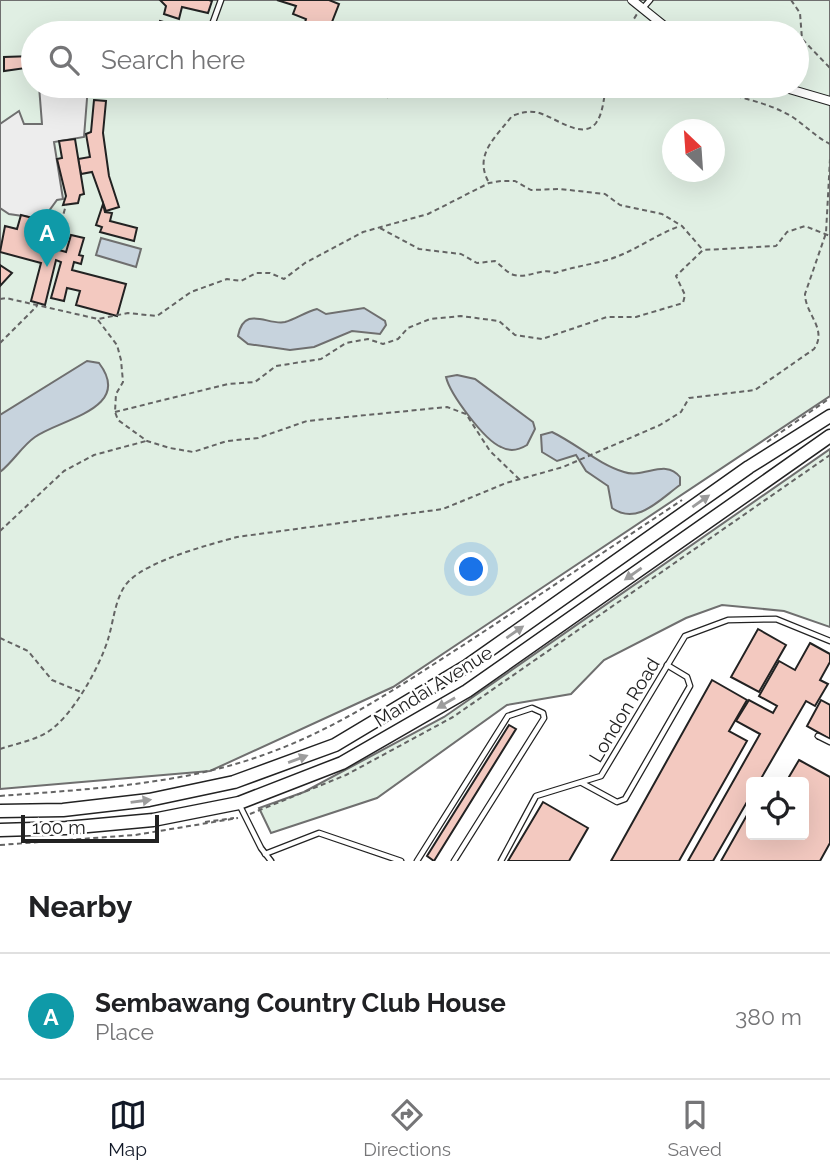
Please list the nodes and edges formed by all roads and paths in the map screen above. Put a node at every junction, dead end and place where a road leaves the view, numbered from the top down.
1 (221, 0) edge
2 (632, 0) edge
3 (650, 0) edge
4 (791, 0) edge
5 (643, 8) junction
6 (213, 21) edge
7 (631, 21) edge
8 (659, 21) edge
9 (801, 21) edge
10 (809, 46) edge
11 (830, 68) edge
12 (809, 95) edge
13 (604, 98) edge
14 (740, 98) edge
15 (830, 101) edge
16 (830, 144) edge
17 (830, 159) edge
18 (489, 183) junction
19 (66, 205) dead end
20 (682, 226) junction
21 (379, 228) junction
22 (59, 230) dead end
23 (826, 233) junction
24 (830, 236) edge
25 (703, 250) junction
26 (0, 299) edge
27 (38, 305) junction
28 (98, 319) junction
29 (0, 343) edge
30 (830, 398) edge
31 (115, 412) junction
32 (830, 416) edge
33 (830, 436) edge
34 (147, 441) junction
35 (761, 446) dead end
36 (519, 479) junction
37 (682, 500) dead end
38 (0, 531) edge
39 (0, 638) edge
40 (830, 641) edge
41 (667, 665) junction
42 (82, 692) junction
43 (818, 736) dead end
44 (830, 742) edge
45 (0, 749) edge
46 (581, 782) junction
47 (0, 796) edge
48 (239, 803) junction
49 (0, 811) edge
50 (0, 830) edge
51 (265, 854) junction
52 (271, 861) edge
53 (401, 861) edge
54 (417, 861) edge
55 (454, 861) edge
56 (501, 861) edge

1 - 6 lane
2 - 5 street
3 - 5 lane
4 - 9 path
5 - 7 path
5 - 8 street
10 - 11 path
12 - 15 street
13 - 18 path
14 - 16 path
17 - 23 path
18 - 20 path
18 - 21 path
19 - 22 path
20 - 21 path
20 - 25 path
21 - 28 path
23 - 24 path
23 - 25 path
23 - 36 path
25 - 31 path
26 - 27 path
27 - 28 path
27 - 29 path
28 - 31 path
30 - 35 path
31 - 34 path
49 -> 32 main road, Mandai Avenue
33 -> 48 main road, Mandai Avenue
34 - 36 path
34 - 38 path
36 - 42 path
37 - 47 path
39 - 42 path
40 - 41 lane, London Road
41 - 46 lane, London Road
41 - 46 lane
42 - 45 path
43 - 44 lane
46 - 56 lane, London Road
48 - 50 main road, Mandai Avenue
48 - 51 lane
51 - 52 lane
51 - 53 lane
54 - 55 lane

